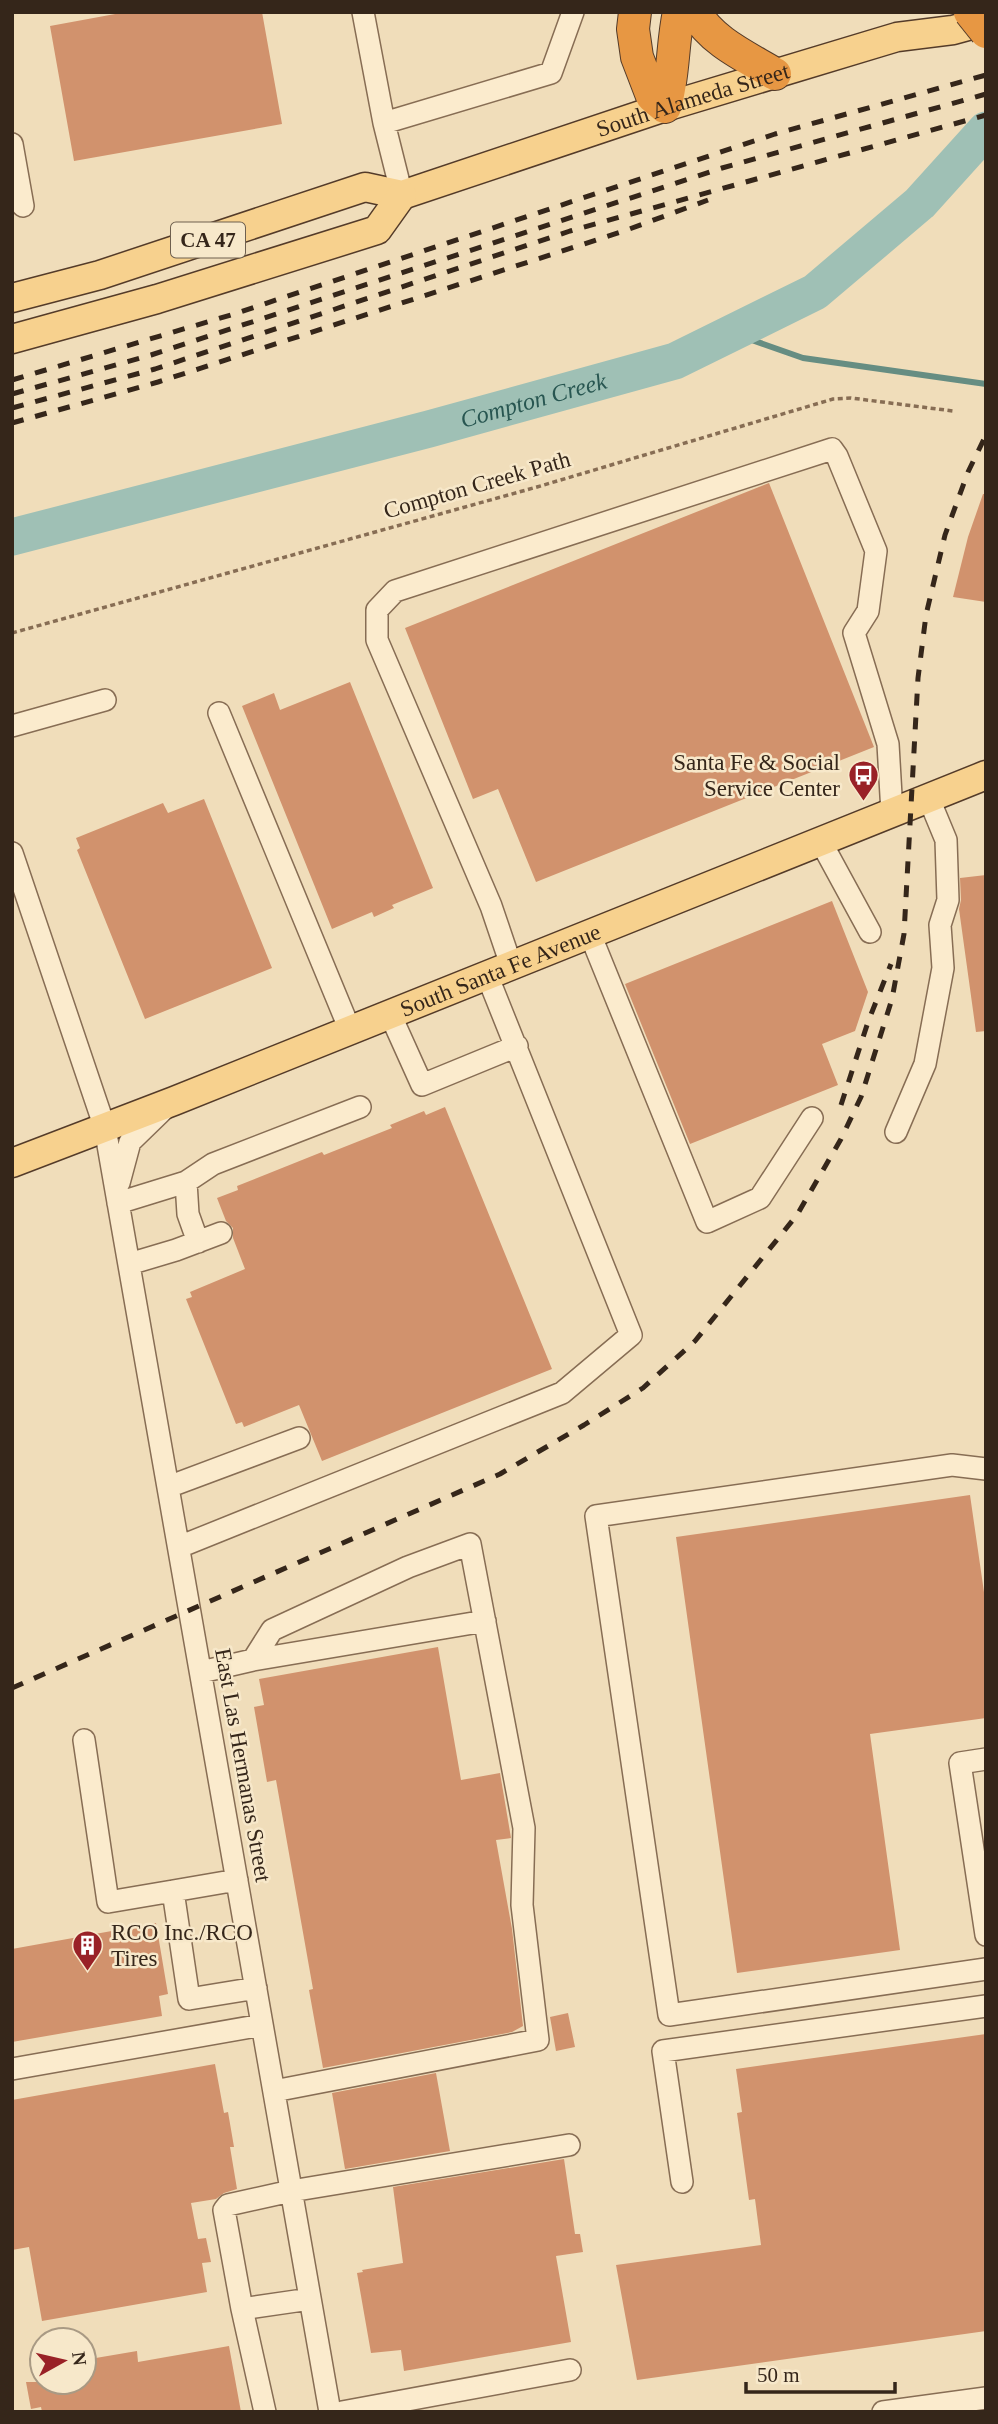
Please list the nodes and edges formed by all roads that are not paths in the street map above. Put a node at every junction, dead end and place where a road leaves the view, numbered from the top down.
1 (363, 12) edge
2 (573, 12) edge
3 (635, 12) edge
4 (679, 12) edge
5 (695, 12) edge
6 (962, 21) edge
7 (986, 21) edge
8 (986, 32) edge
9 (775, 74) junction
10 (665, 107) junction
11 (384, 122) junction
12 (12, 144) edge
13 (402, 195) junction
14 (23, 206) dead end
15 (12, 298) edge
16 (12, 339) edge
17 (105, 700) dead end
18 (219, 713) dead end
19 (12, 726) edge
20 (986, 775) edge
21 (929, 799) junction
22 (892, 813) junction
23 (821, 842) junction
24 (12, 853) edge
25 (870, 932) dead end
26 (590, 934) junction
27 (499, 970) junction
28 (390, 1014) junction
29 (349, 1030) junction
30 (517, 1046) junction
31 (174, 1101) junction
32 (360, 1107) dead end
33 (812, 1118) dead end
34 (105, 1128) junction
35 (896, 1132) dead end
36 (12, 1163) edge
37 (186, 1182) junction
38 (117, 1199) junction
39 (221, 1233) dead end
40 (198, 1242) junction
41 (129, 1264) junction
42 (299, 1438) dead end
43 (986, 1469) edge
44 (168, 1487) junction
45 (179, 1548) junction
46 (485, 1621) junction
47 (253, 1660) junction
48 (201, 1672) junction
49 (84, 1740) dead end
50 (986, 1759) edge
51 (237, 1880) junction
52 (173, 1891) junction
53 (986, 1935) edge
54 (986, 1969) edge
55 (256, 1988) junction
56 (986, 2006) edge
57 (262, 2025) junction
58 (12, 2069) edge
59 (274, 2091) junction
60 (569, 2145) dead end
61 (682, 2182) dead end
62 (291, 2191) junction
63 (310, 2299) junction
64 (242, 2309) junction
65 (570, 2370) dead end
66 (986, 2398) edge
67 (265, 2412) edge
68 (330, 2412) edge
69 (342, 2412) edge
70 (883, 2412) edge

1 - 11 street
2 - 11 street
3 - 10 highway
4 - 10 highway
5 - 9 highway
6 - 7 main road, South Alameda Street
6 - 8 highway, bridge
6 - 9 main road, South Alameda Street
9 - 10 main road, South Alameda Street
10 - 13 main road, South Alameda Street
11 - 13 street
12 - 14 street
13 - 15 main road, CA 47
13 - 16 main road, CA 47
17 - 19 street
18 - 29 street
20 - 21 main road, South Santa Fe Avenue
21 - 22 main road, South Santa Fe Avenue
21 - 35 street
22 - 23 main road, South Santa Fe Avenue
22 - 27 street
23 - 25 street
23 - 26 main road, South Santa Fe Avenue
24 - 34 street, East Las Hermanas Street
26 - 27 main road, South Santa Fe Avenue
26 - 33 street
27 - 28 main road, South Santa Fe Avenue
27 - 30 street
28 - 29 main road, South Santa Fe Avenue
28 - 30 street
29 - 31 main road, South Santa Fe Avenue
30 - 45 street
31 - 34 main road, South Santa Fe Avenue
31 - 38 street
32 - 37 street
34 - 36 main road, South Santa Fe Avenue
34 - 38 street, East Las Hermanas Street
37 - 38 street
37 - 40 street
38 - 41 street, East Las Hermanas Street
39 - 40 street
40 - 41 street
41 - 44 street, East Las Hermanas Street
42 - 44 street
43 - 54 street
44 - 45 street, East Las Hermanas Street
45 - 48 street, East Las Hermanas Street
46 - 47 street
46 - 47 street
46 - 59 street
47 - 48 street
48 - 51 street, East Las Hermanas Street
49 - 52 street
50 - 53 street
51 - 52 street
51 - 55 street, East Las Hermanas Street
52 - 55 street
55 - 57 street, East Las Hermanas Street
56 - 61 street
57 - 58 street
57 - 59 street, East Las Hermanas Street
59 - 62 street, East Las Hermanas Street
60 - 62 street
62 - 63 street, East Las Hermanas Street
62 - 64 street
63 - 64 street
63 - 68 street, East Las Hermanas Street
64 - 67 street
65 - 69 street
66 - 70 street

